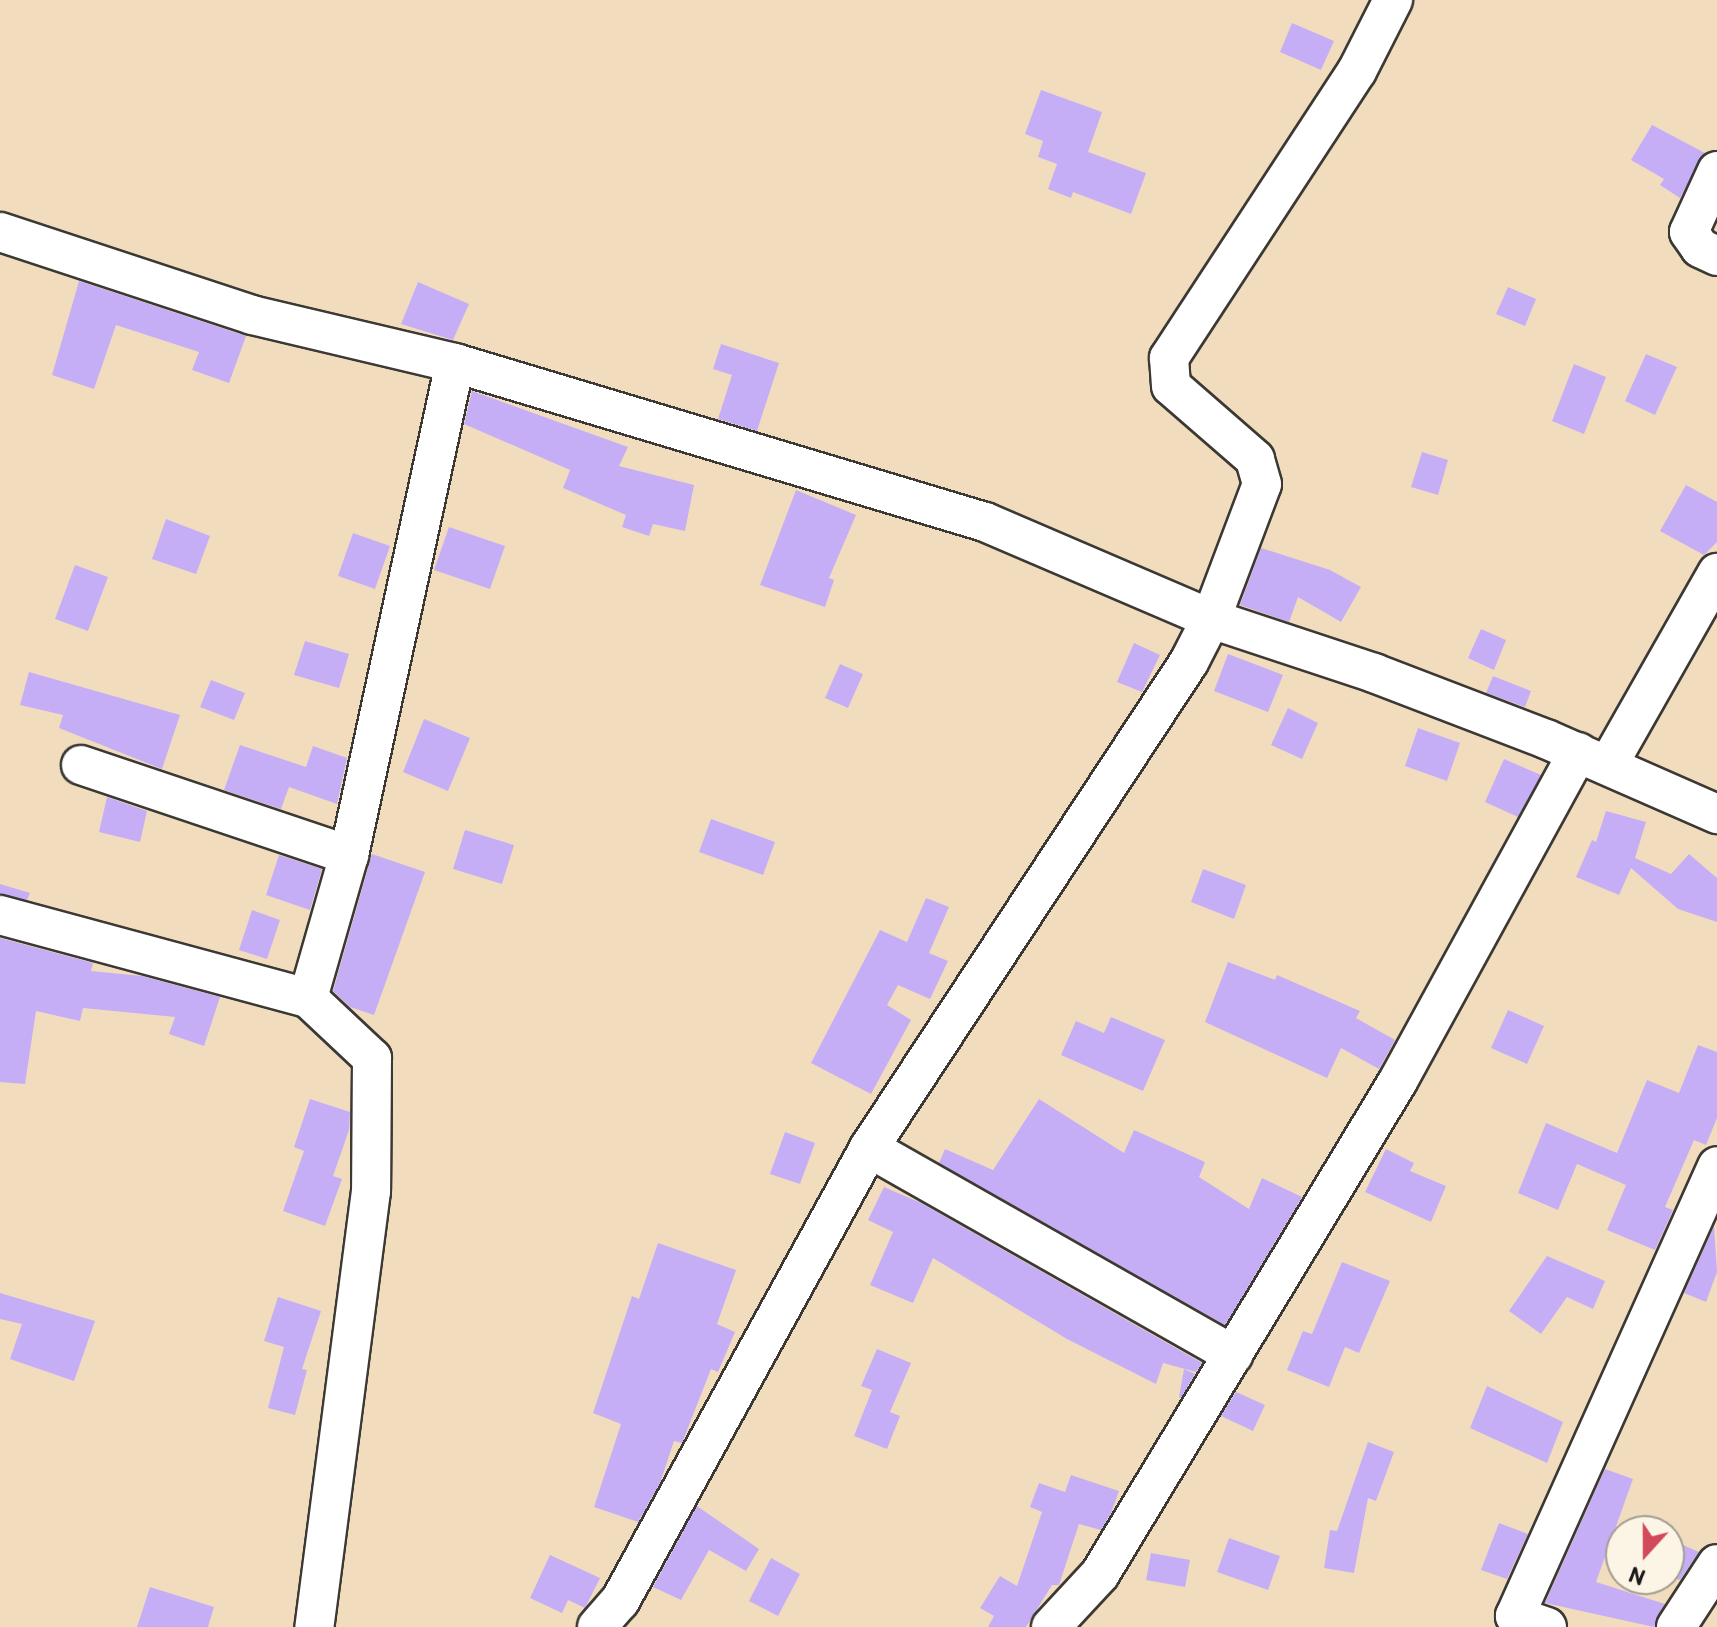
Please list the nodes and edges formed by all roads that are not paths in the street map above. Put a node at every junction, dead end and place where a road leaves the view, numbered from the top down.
1 (1393, 0) edge
2 (1717, 171) edge
3 (0, 232) edge
4 (1717, 256) edge
5 (455, 363) junction
6 (1717, 573) edge
7 (1211, 619) junction
8 (1593, 759) junction
9 (81, 765) dead end
10 (1717, 814) edge
11 (349, 855) junction
12 (0, 915) edge
13 (308, 998) junction
14 (869, 1148) junction
15 (1717, 1166) edge
16 (1233, 1355) junction
17 (1717, 1564) edge
18 (314, 1627) edge
19 (597, 1627) edge
20 (1051, 1627) edge
21 (1547, 1627) edge
22 (1676, 1627) edge

1 - 7 street
2 - 4 street
3 - 5 street
5 - 7 street
5 - 11 street
6 - 8 street
7 - 8 street
7 - 14 street
8 - 10 street
8 - 16 street
9 - 11 street
11 - 13 street
12 - 13 street
13 - 18 street
14 - 16 street
14 - 19 street
15 - 21 street
16 - 20 street
17 - 22 street

